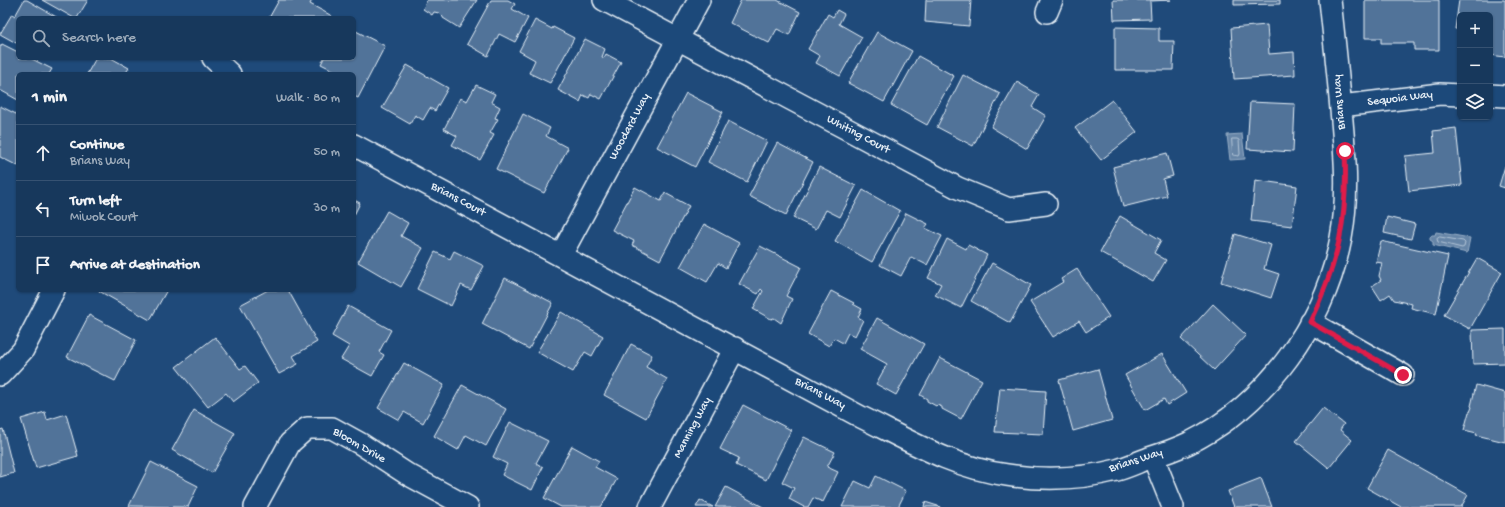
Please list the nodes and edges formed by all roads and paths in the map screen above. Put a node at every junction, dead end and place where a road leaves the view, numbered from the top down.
1 (604, 0) edge
2 (698, 0) edge
3 (1330, 0) edge
4 (677, 39) junction
5 (215, 60) edge
6 (228, 72) edge
7 (1457, 95) edge
8 (1493, 95) edge
9 (1505, 96) edge
10 (1341, 106) junction
11 (356, 146) edge
12 (1046, 204) dead end
13 (561, 255) junction
14 (53, 292) edge
15 (1310, 322) junction
16 (736, 348) junction
17 (0, 374) edge
18 (1403, 375) dead end
19 (1154, 457) junction
20 (255, 507) edge
21 (468, 507) edge
22 (650, 507) edge
23 (1173, 507) edge

1 - 4 street, Whiting Court
2 - 4 street, Woodard Way
3 - 10 street, Brians Way
4 - 12 street, Whiting Court
4 - 13 street, Woodard Way
5 - 6 street
7 - 10 street, Sequoia Way
8 - 9 street
10 - 15 street, Brians Way
11 - 13 street, Brians Court
13 - 16 street, Brians Way
14 - 17 street
15 - 18 street
15 - 19 street, Brians Way
16 - 19 street, Brians Way
16 - 22 street, Manning Way
19 - 23 street
20 - 21 street, Bloom Drive

